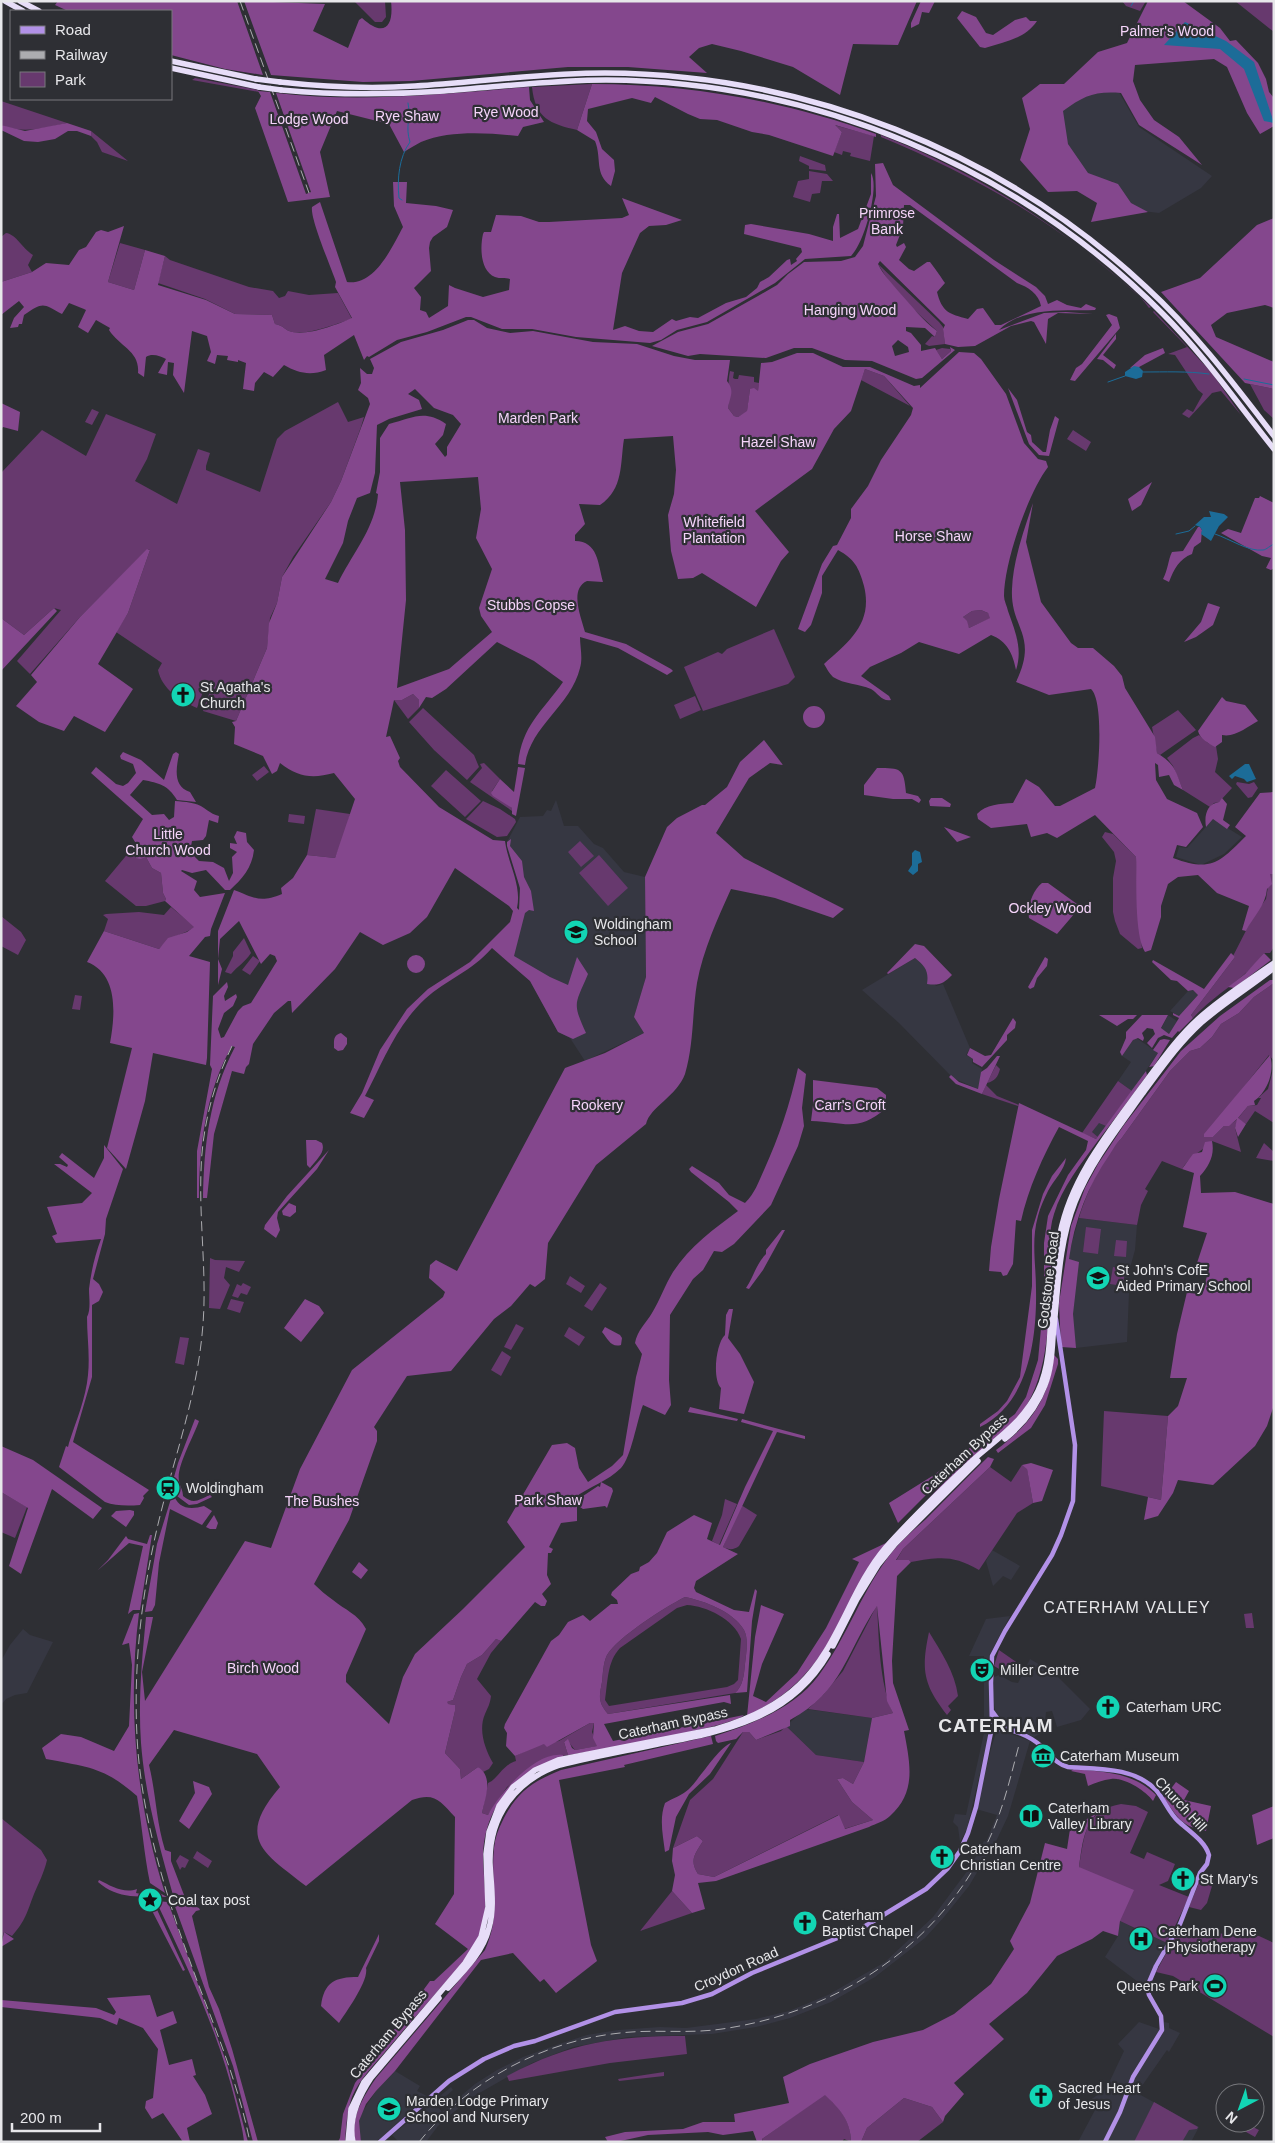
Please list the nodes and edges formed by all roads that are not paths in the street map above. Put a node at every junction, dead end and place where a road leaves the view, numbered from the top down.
1 (5, 1) edge
2 (20, 1) edge
3 (21, 10) edge
4 (37, 10) edge
5 (172, 61) edge
6 (172, 68) edge
7 (1274, 436) edge
8 (1273, 448) edge
9 (1274, 963) edge
10 (1274, 968) edge
11 (1055, 1318) junction
12 (1050, 1331) junction
13 (1053, 1337) junction
14 (1059, 1345) junction
15 (991, 1710) junction
16 (999, 1721) junction
17 (992, 1725) junction
18 (998, 1729) junction
19 (1017, 1733) junction
20 (989, 1740) junction
21 (348, 2142) edge
22 (353, 2142) edge
23 (380, 2142) edge
24 (1105, 2142) edge

1 - 3 highway
2 - 4 highway
5 - 7 highway, bridge
6 - 8 highway, bridge
9 - 12 highway, Godstone Road
10 - 11 highway, Godstone Road
11 - 13 highway, Godstone Road
11 - 14 main road, Croydon Road
12 - 13 main road, Godstone Road
12 - 21 highway, Caterham Bypass
13 - 14 main road
13 - 22 highway, Caterham Bypass
14 - 15 main road, Croydon Road
15 - 16 main road
15 - 17 main road, Croydon Road
16 - 17 main road
16 - 18 main road
16 - 19 main road
17 - 18 main road
17 - 20 main road, Croydon Road
18 - 19 main road
18 - 20 main road, Croydon Road
19 - 24 main road, Church Hill
20 - 23 main road, Croydon Road

